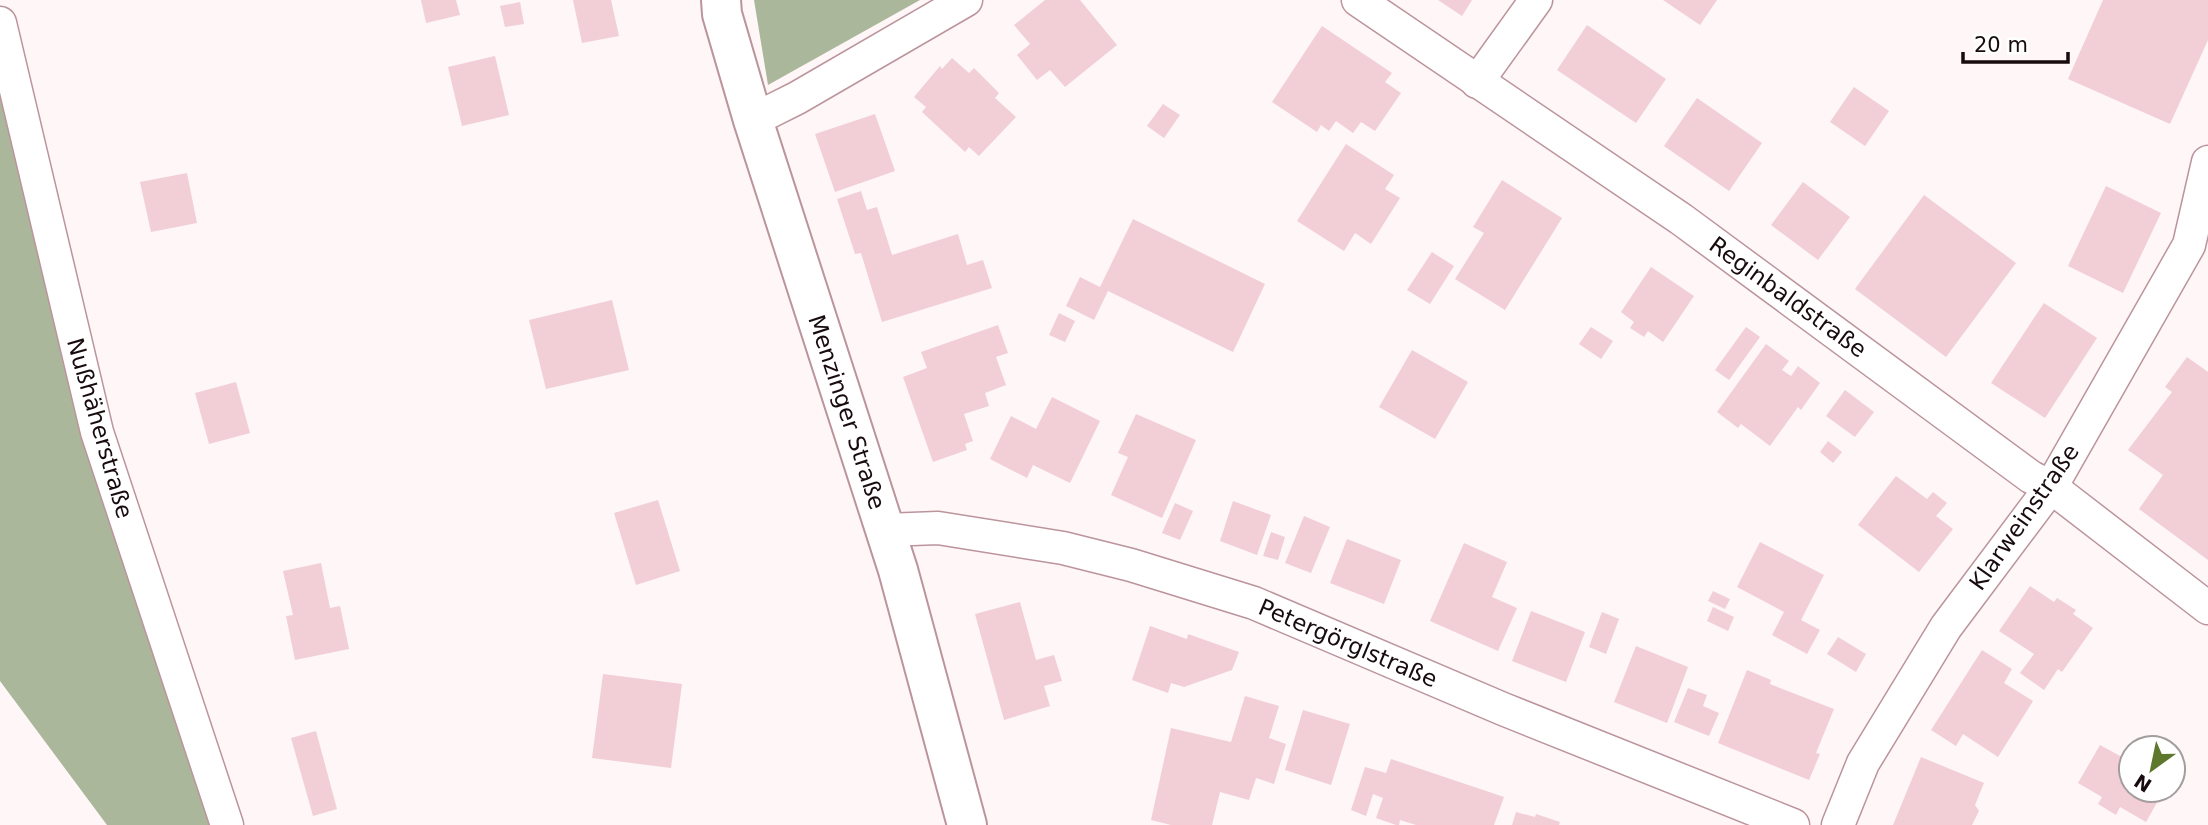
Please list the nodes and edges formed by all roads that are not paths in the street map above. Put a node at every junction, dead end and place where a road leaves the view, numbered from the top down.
1 (721, 0) edge
2 (966, 0) edge
3 (1358, 0) edge
4 (1536, 0) edge
5 (0, 23) edge
6 (1477, 82) junction
7 (753, 120) junction
8 (2208, 162) edge
9 (2051, 487) junction
10 (885, 530) junction
11 (2208, 608) edge
12 (227, 825) edge
13 (967, 825) edge
14 (1793, 825) edge
15 (1838, 825) edge

1 - 7 street, Menzinger Straße
2 - 7 street
3 - 6 street, Reginbaldstraße
4 - 6 street
5 - 12 street, Nußhäherstraße
6 - 9 street, Reginbaldstraße
7 - 10 street, Menzinger Straße
8 - 9 street, Klarweinstraße
9 - 11 street, Reginbaldstraße
9 - 15 street, Klarweinstraße
10 - 13 street, Menzinger Straße
10 - 14 street, Petergörglstraße

